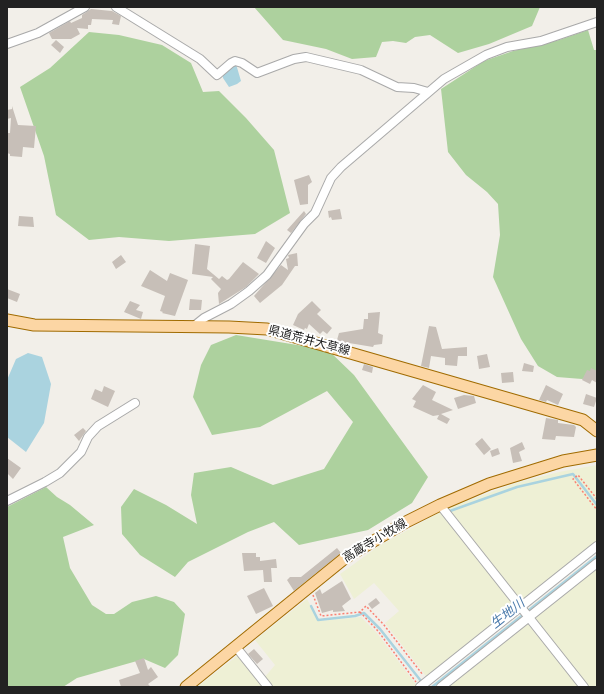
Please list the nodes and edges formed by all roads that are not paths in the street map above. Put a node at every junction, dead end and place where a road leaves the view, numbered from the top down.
1 (85, 7) edge
2 (116, 7) edge
3 (597, 22) edge
4 (7, 44) edge
5 (428, 92) junction
6 (7, 320) edge
7 (194, 326) junction
8 (135, 403) dead end
9 (597, 431) edge
10 (597, 455) edge
11 (7, 501) edge
12 (440, 505) junction
13 (597, 546) edge
14 (597, 563) edge
15 (520, 607) junction
16 (529, 618) junction
17 (236, 647) junction
18 (186, 687) edge
19 (268, 687) edge
20 (420, 687) edge
21 (441, 687) edge
22 (584, 687) edge

1 - 4 street
2 - 5 street
3 - 5 street
5 - 7 street
6 - 7 main road, 県道荒井大草線
7 - 9 main road, 県道荒井大草線
8 - 11 street
10 - 12 main road, 高蔵寺小牧線
12 - 15 street
12 - 17 main road, 高蔵寺小牧線
13 - 15 street
14 - 16 street
15 - 16 street
15 - 20 street
16 - 21 street
16 - 22 street
17 - 18 main road, 高蔵寺小牧線
17 - 19 street

